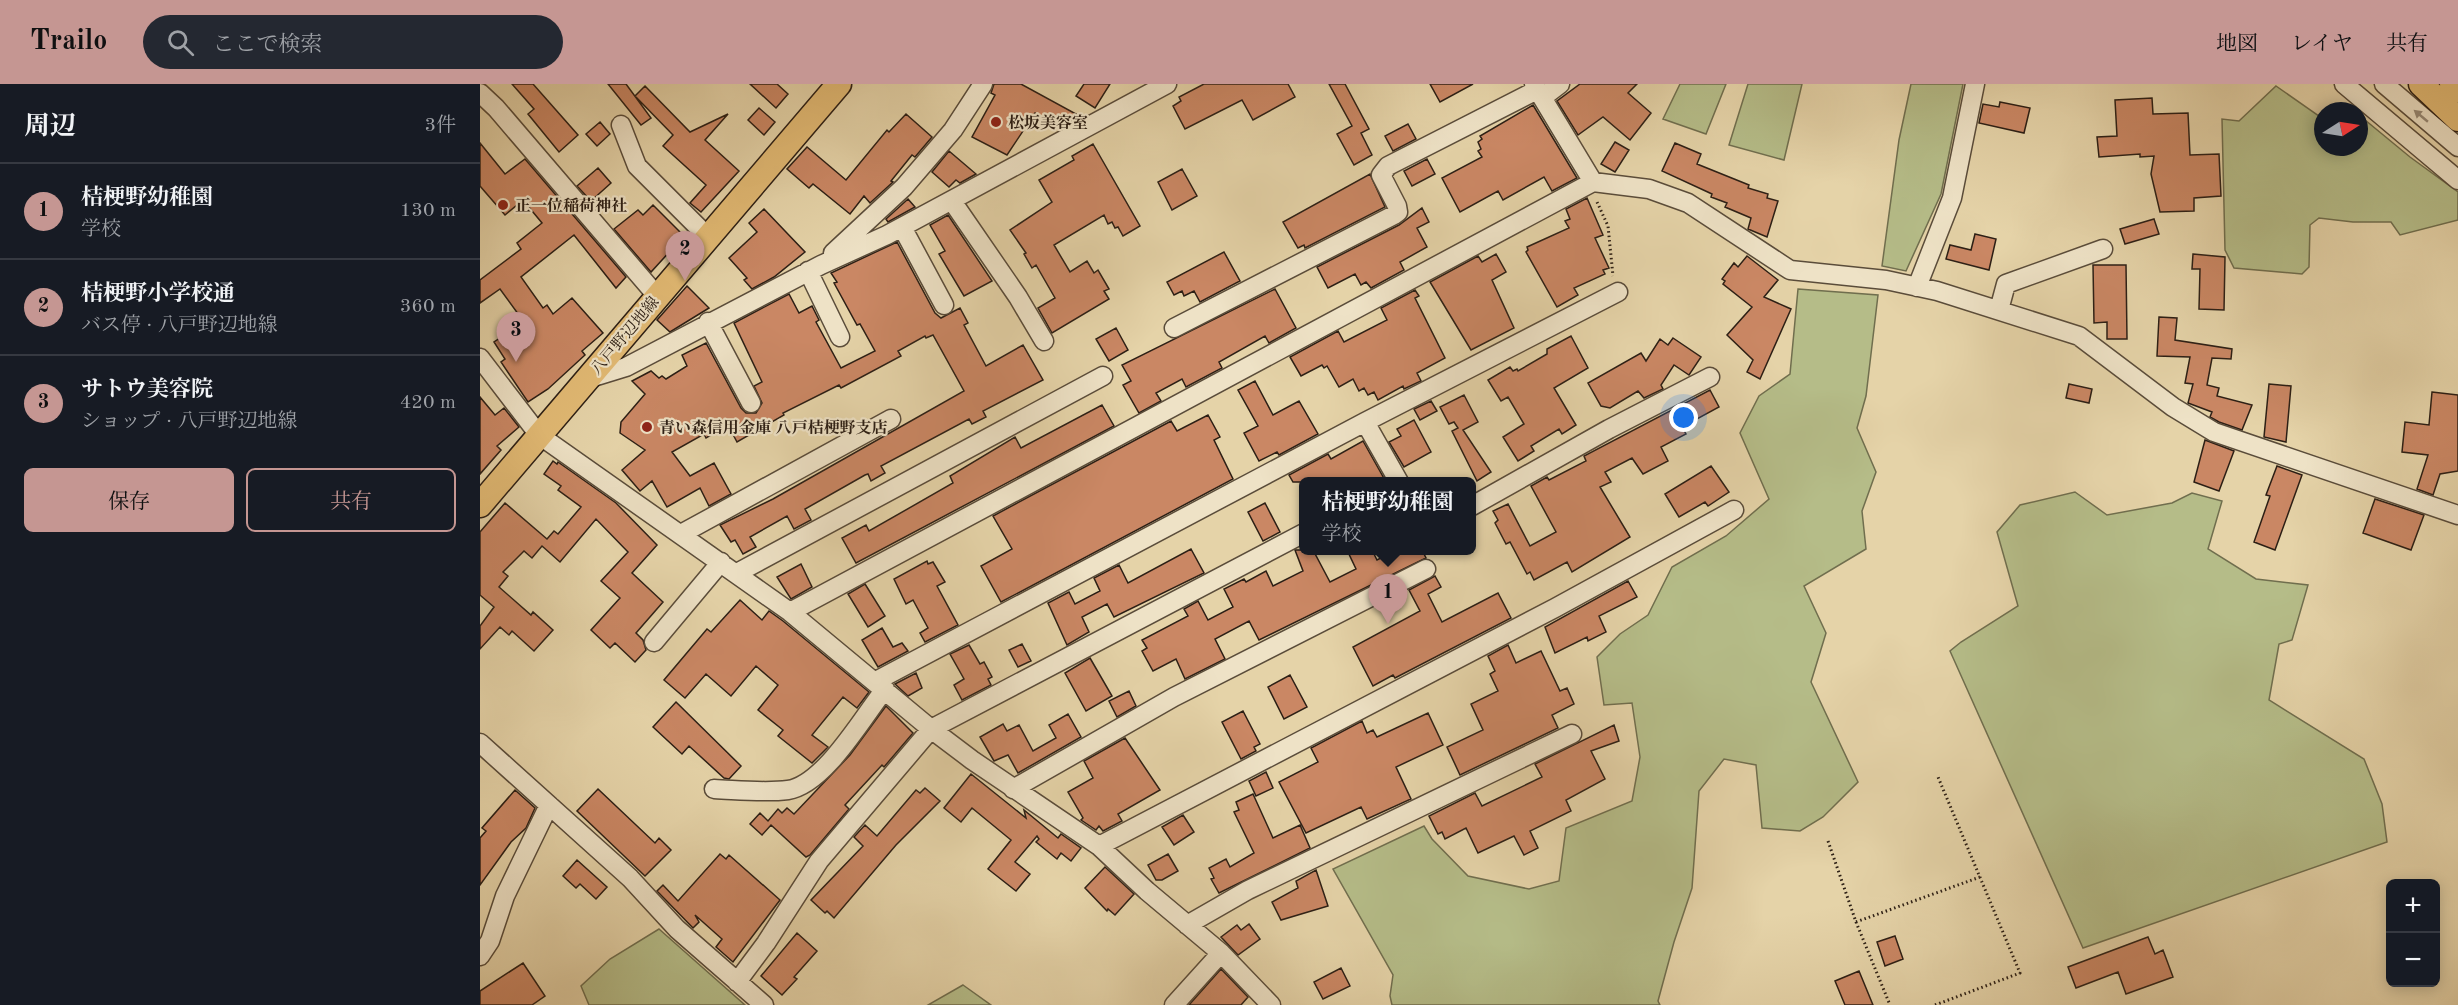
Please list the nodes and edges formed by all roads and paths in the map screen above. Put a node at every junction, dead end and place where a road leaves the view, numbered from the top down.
1 (839, 84) edge
2 (983, 84) edge
3 (1167, 84) edge
4 (1560, 84) edge
5 (1975, 84) edge
6 (2344, 84) edge
7 (2384, 84) edge
8 (2421, 84) edge
9 (2452, 84) edge
10 (1538, 90) edge
11 (2458, 90) edge
12 (480, 93) edge
13 (2458, 120) edge
14 (621, 125) dead end
15 (2458, 147) edge
16 (2458, 180) edge
17 (1593, 182) junction
18 (952, 201) junction
19 (902, 226) junction
20 (708, 237) junction
21 (2103, 249) dead end
22 (814, 268) junction
23 (1917, 287) junction
24 (1618, 292) joint
25 (657, 296) junction
26 (944, 305) dead end
27 (1999, 310) junction
28 (708, 322) junction
29 (1174, 328) dead end
30 (840, 337) dead end
31 (1044, 341) dead end
32 (480, 358) edge
33 (1103, 376) dead end
34 (1710, 378) dead end
35 (587, 379) junction
36 (751, 403) dead end
37 (891, 419) dead end
38 (1365, 422) junction
39 (539, 435) junction
40 (1396, 477) edge
41 (1476, 504) edge
42 (480, 505) edge
43 (1734, 510) dead end
44 (2458, 515) edge
45 (681, 534) junction
46 (1299, 536) edge
47 (722, 562) junction
48 (1426, 569) dead end
49 (737, 573) junction
50 (790, 612) junction
51 (654, 642) dead end
52 (880, 685) junction
53 (931, 729) junction
54 (1572, 734) dead end
55 (480, 743) edge
56 (1938, 777) dead end
57 (714, 789) dead end
58 (1013, 789) junction
59 (549, 805) junction
60 (1828, 841) dead end
61 (1100, 846) junction
62 (1980, 877) junction
63 (1856, 922) junction
64 (1187, 925) junction
65 (1221, 953) junction
66 (480, 956) edge
67 (737, 982) junction
68 (764, 1005) edge
69 (1174, 1005) edge
70 (1271, 1005) edge
71 (1890, 1005) edge
72 (1935, 1005) edge

1 - 20 main road, 八戸野辺地線
2 - 22 street
3 - 18 street
4 - 10 street
5 - 23 street
6 - 16 street
15 -> 7 street
8 - 13 main road
9 - 11 main road
10 - 17 street
10 - 29 street
12 - 25 street
14 - 20 street
17 - 23 street
17 - 24 path
17 - 50 street
18 - 19 street
18 - 31 street
19 - 22 street
19 - 26 street
20 - 25 main road, 八戸野辺地線
21 - 27 street
22 - 28 street
22 - 30 street
23 - 27 street
24 - 38 street
25 - 35 main road, 八戸野辺地線
27 - 44 street
28 - 35 street
28 - 36 street
32 - 39 street
33 - 49 street
34 - 41 street
35 - 39 main road, 八戸野辺地線
37 - 45 street
38 - 40 street
38 - 52 street
39 - 42 main road, 八戸野辺地線
39 - 45 street
43 - 61 street
45 - 47 street
46 - 53 street
47 - 49 street
47 - 51 street
48 - 58 street
49 - 50 street
50 - 52 street
52 - 53 street
52 - 57 street
53 - 58 street
53 - 67 street
54 - 64 street
55 - 59 street
56 - 62 path
58 - 61 street
59 - 66 street
59 - 67 street
60 - 63 path
61 - 64 street
62 - 63 path
62 - 72 path
63 - 71 path
64 - 65 street
65 - 69 street
65 - 70 street
67 - 68 street

